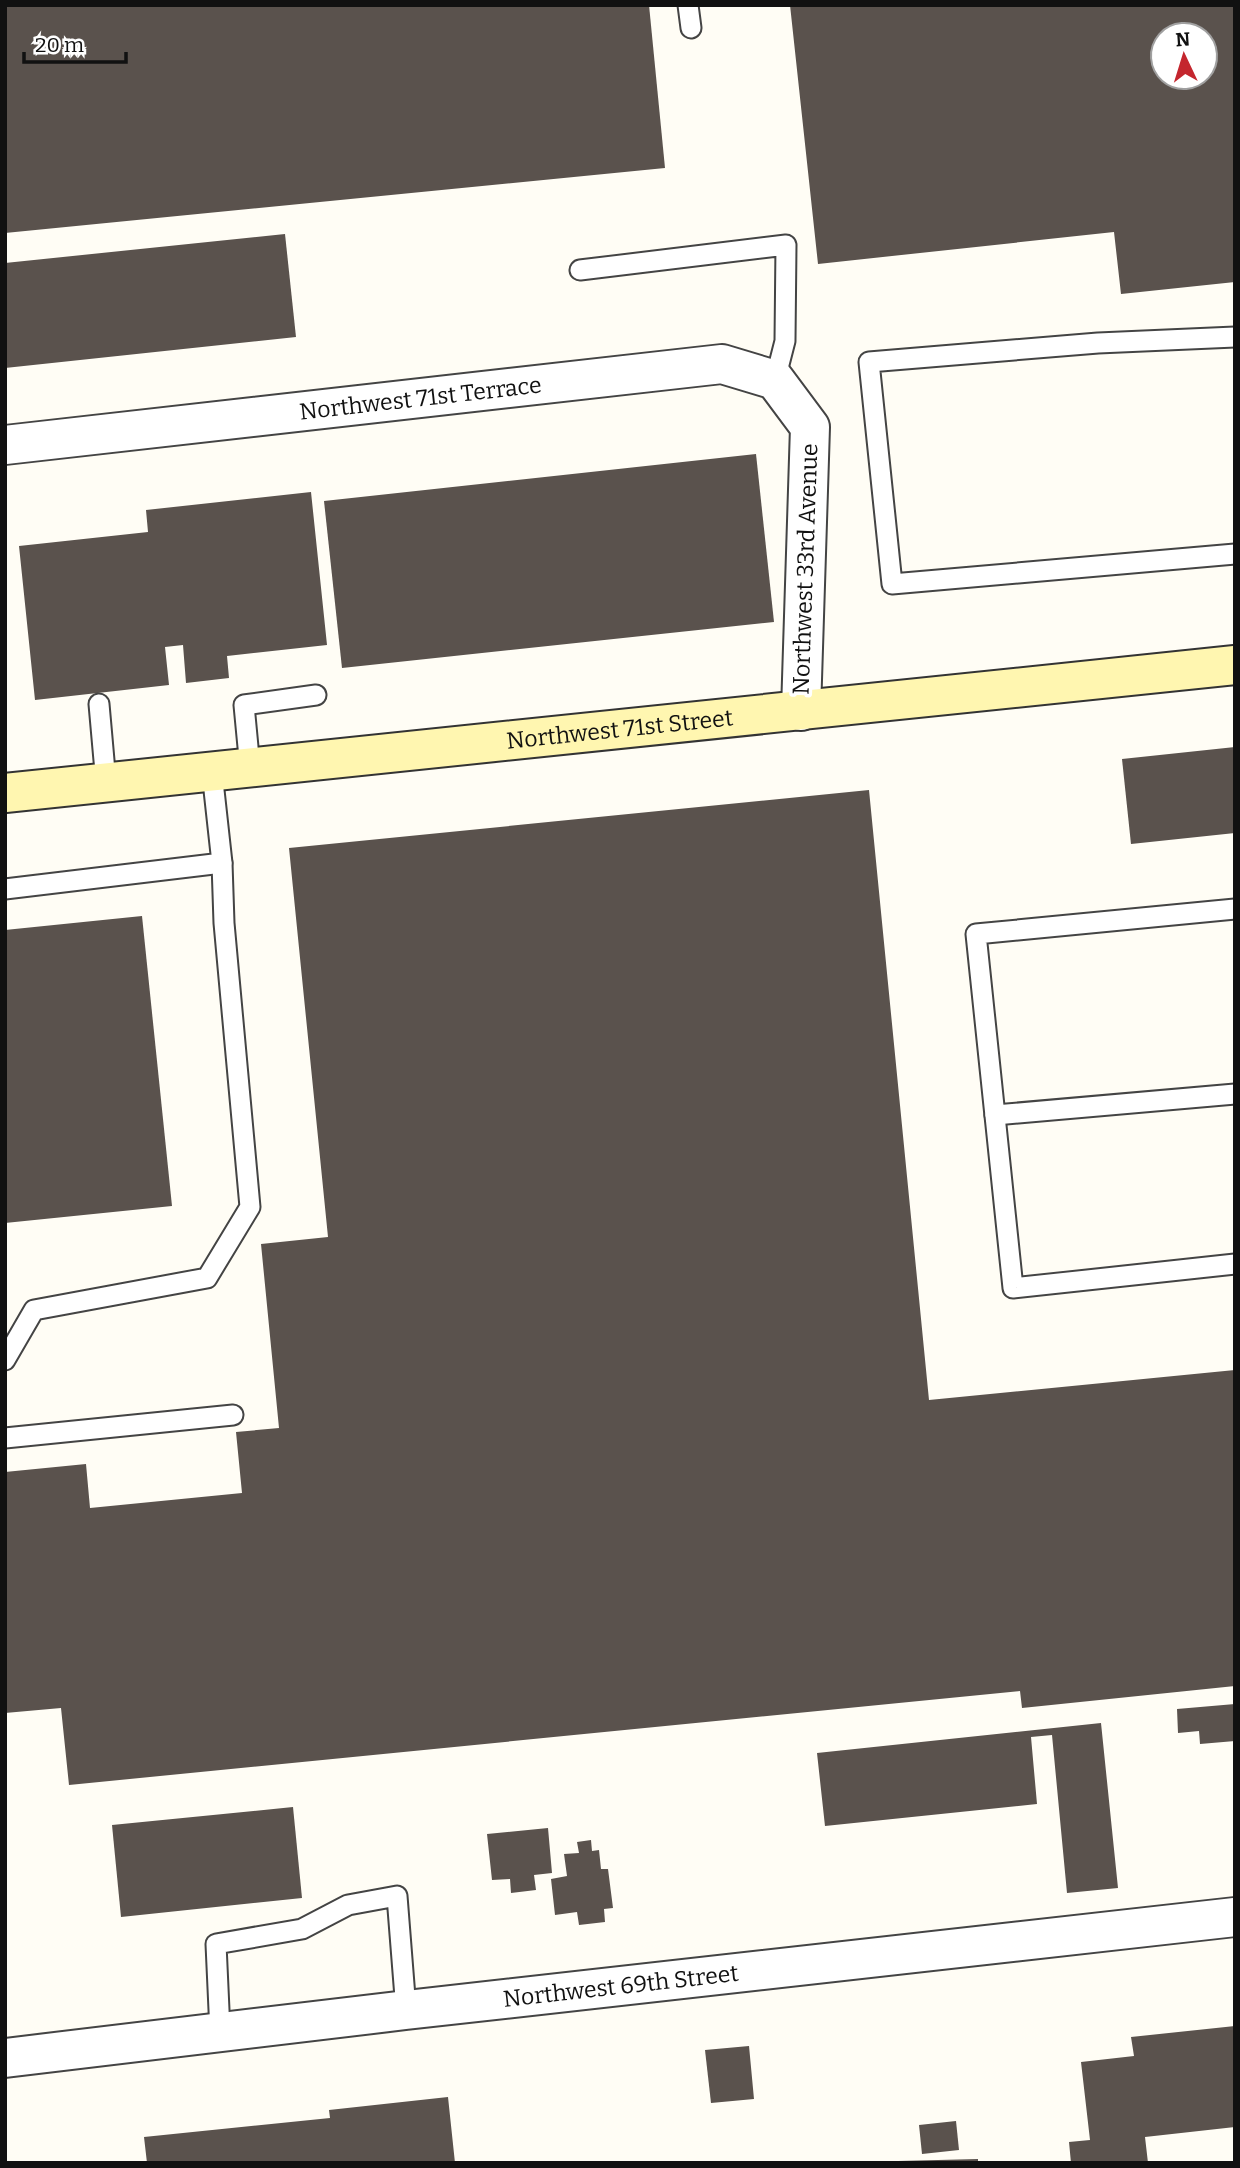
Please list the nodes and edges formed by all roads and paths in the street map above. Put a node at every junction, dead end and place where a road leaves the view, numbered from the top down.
1 (688, 5) edge
2 (691, 28) dead end
3 (580, 270) dead end
4 (1235, 337) edge
5 (775, 380) junction
6 (5, 445) edge
7 (1235, 554) edge
8 (1235, 666) edge
9 (316, 695) dead end
10 (99, 705) dead end
11 (801, 711) junction
12 (250, 768) junction
13 (212, 772) junction
14 (106, 783) junction
15 (5, 793) edge
16 (222, 863) junction
17 (5, 888) edge
18 (1235, 909) edge
19 (1235, 1094) edge
20 (995, 1115) junction
21 (1235, 1264) edge
22 (5, 1360) edge
23 (233, 1415) dead end
24 (5, 1438) edge
25 (1235, 1917) edge
26 (406, 2010) junction
27 (220, 2032) junction
28 (5, 2058) edge

1 - 2 lane
3 - 5 lane
4 - 7 lane
5 - 6 street, Northwest 71st Terrace
5 - 11 street, Northwest 33rd Avenue
8 - 11 street, Northwest 71st Street
9 - 12 lane
10 - 14 lane
11 - 12 street, Northwest 71st Street
12 - 13 street, Northwest 71st Street
13 - 14 street, Northwest 71st Street
13 - 16 lane
14 - 15 street, Northwest 71st Street
16 - 17 lane
16 - 22 lane
18 - 20 lane
19 - 20 lane
20 - 21 lane
23 - 24 lane
25 - 26 street, Northwest 69th Street
26 - 27 street, Northwest 69th Street
26 - 27 lane
27 - 28 street, Northwest 69th Street

